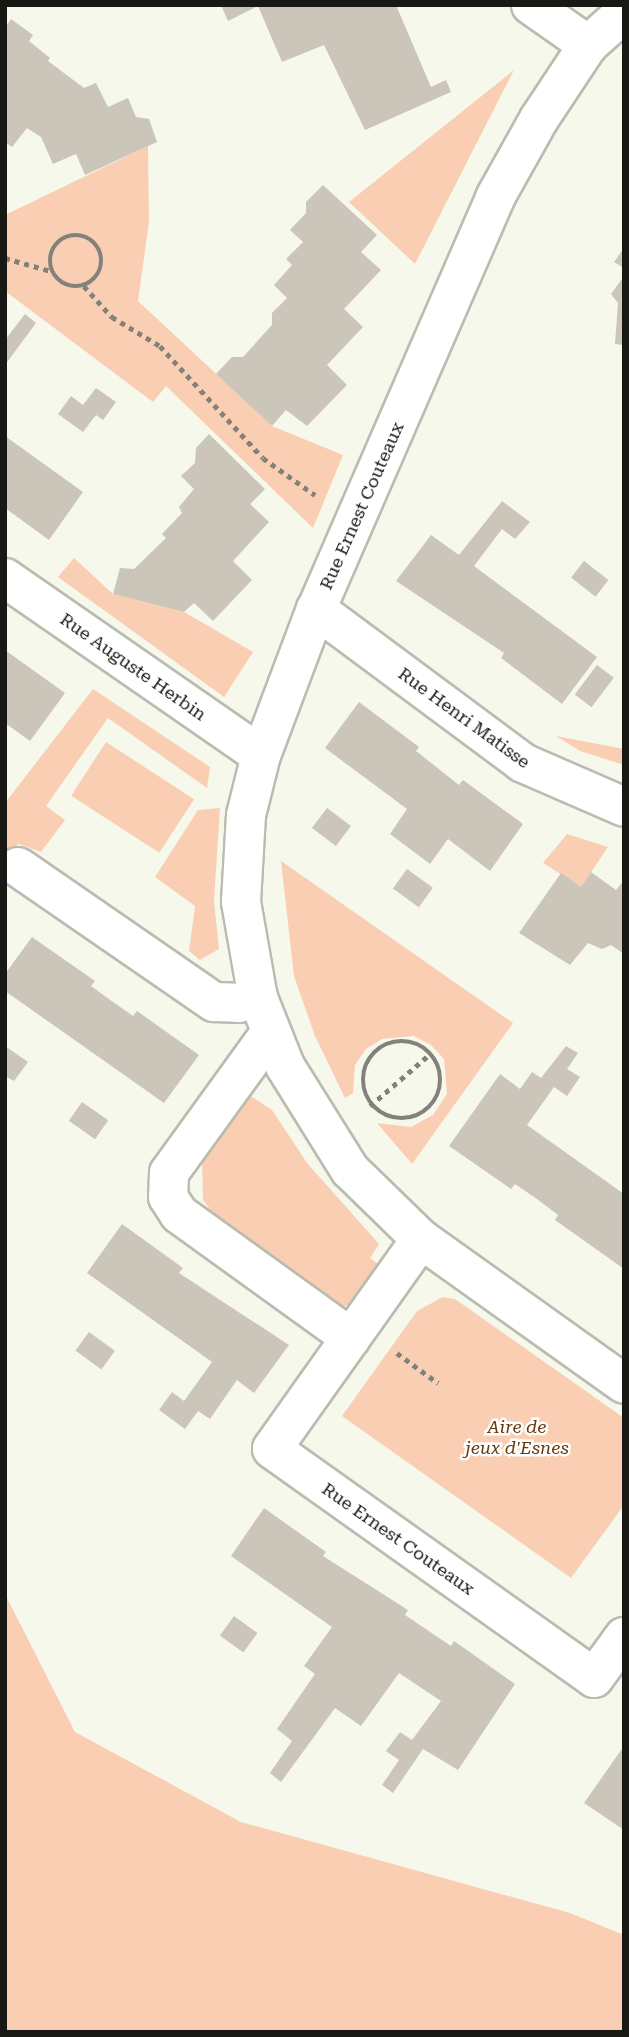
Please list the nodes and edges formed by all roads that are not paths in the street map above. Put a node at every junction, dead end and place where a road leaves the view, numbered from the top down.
1 (531, 5) edge
2 (624, 13) edge
3 (588, 45) junction
4 (5, 578) edge
5 (316, 609) junction
6 (261, 755) junction
7 (624, 807) edge
8 (18, 867) dead end
9 (265, 1015) junction
10 (421, 1239) junction
11 (351, 1338) junction
12 (624, 1384) edge
13 (624, 1637) edge

1 - 3 street
2 - 3 street, Rue Ernest Couteaux
3 - 5 street, Rue Ernest Couteaux
4 - 6 street, Rue Auguste Herbin
5 - 6 street, Rue Ernest Couteaux
5 - 7 street, Rue Henri Matisse
6 - 9 street, Rue Ernest Couteaux
8 - 9 street
9 - 10 street, Rue Ernest Couteaux
9 - 11 street
10 - 11 street, Rue Ernest Couteaux
10 - 12 street, Rue Ernest Couteaux
11 - 13 street, Rue Ernest Couteaux

